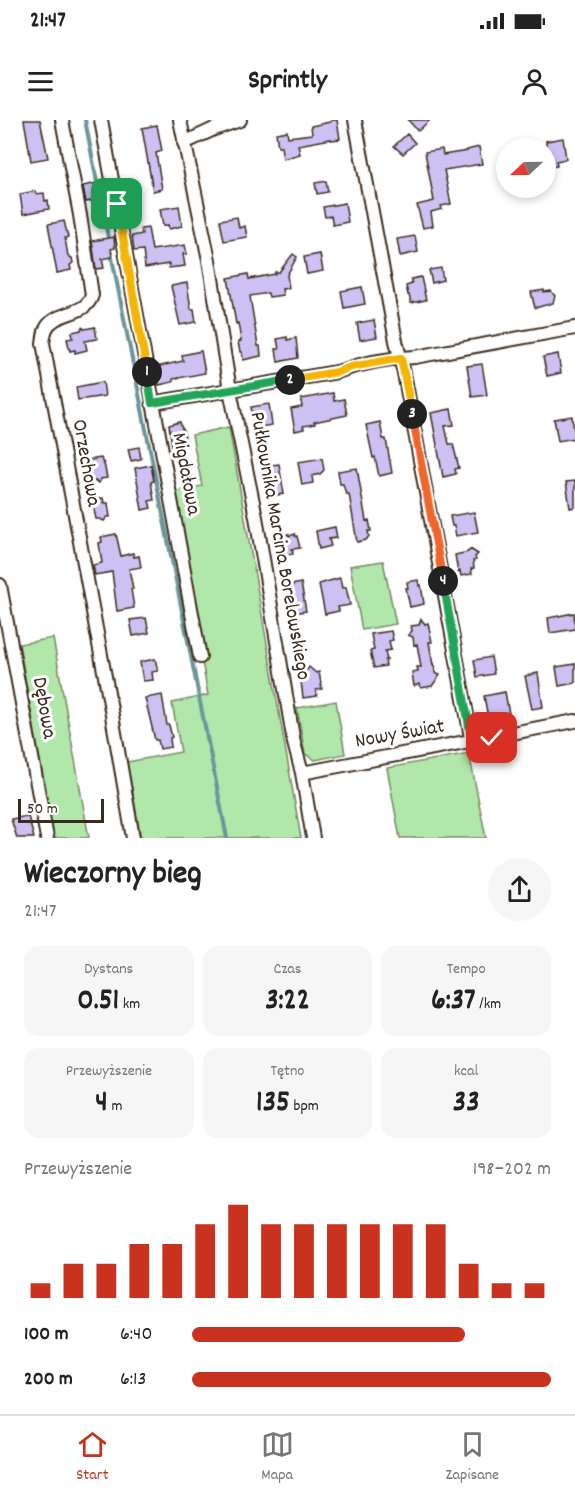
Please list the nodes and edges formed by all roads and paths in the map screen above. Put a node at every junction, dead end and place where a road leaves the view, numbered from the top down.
1 (62, 120) edge
2 (101, 120) edge
3 (180, 120) edge
4 (240, 120) edge
5 (355, 120) edge
6 (184, 143) junction
7 (575, 328) edge
8 (401, 358) junction
9 (230, 390) junction
10 (152, 403) junction
11 (0, 585) edge
12 (200, 657) dead end
13 (575, 721) edge
14 (472, 742) junction
15 (302, 773) junction
16 (47, 838) edge
17 (133, 838) edge
18 (314, 838) edge

1 - 17 street, Orzechowa
2 - 10 street, Migdałowa
3 - 6 street, Pułkownika Marcina Borelowskiego
4 - 6 street
5 - 8 street
6 - 9 street, Pułkownika Marcina Borelowskiego
7 - 8 street
8 - 9 street
8 - 14 street
9 - 10 street
9 - 15 street, Pułkownika Marcina Borelowskiego
10 - 12 street, Migdałowa
11 - 16 street, Dębowa
13 - 14 street, Nowy Świat
14 - 15 street, Nowy Świat
15 - 18 street, Pułkownika Marcina Borelowskiego

